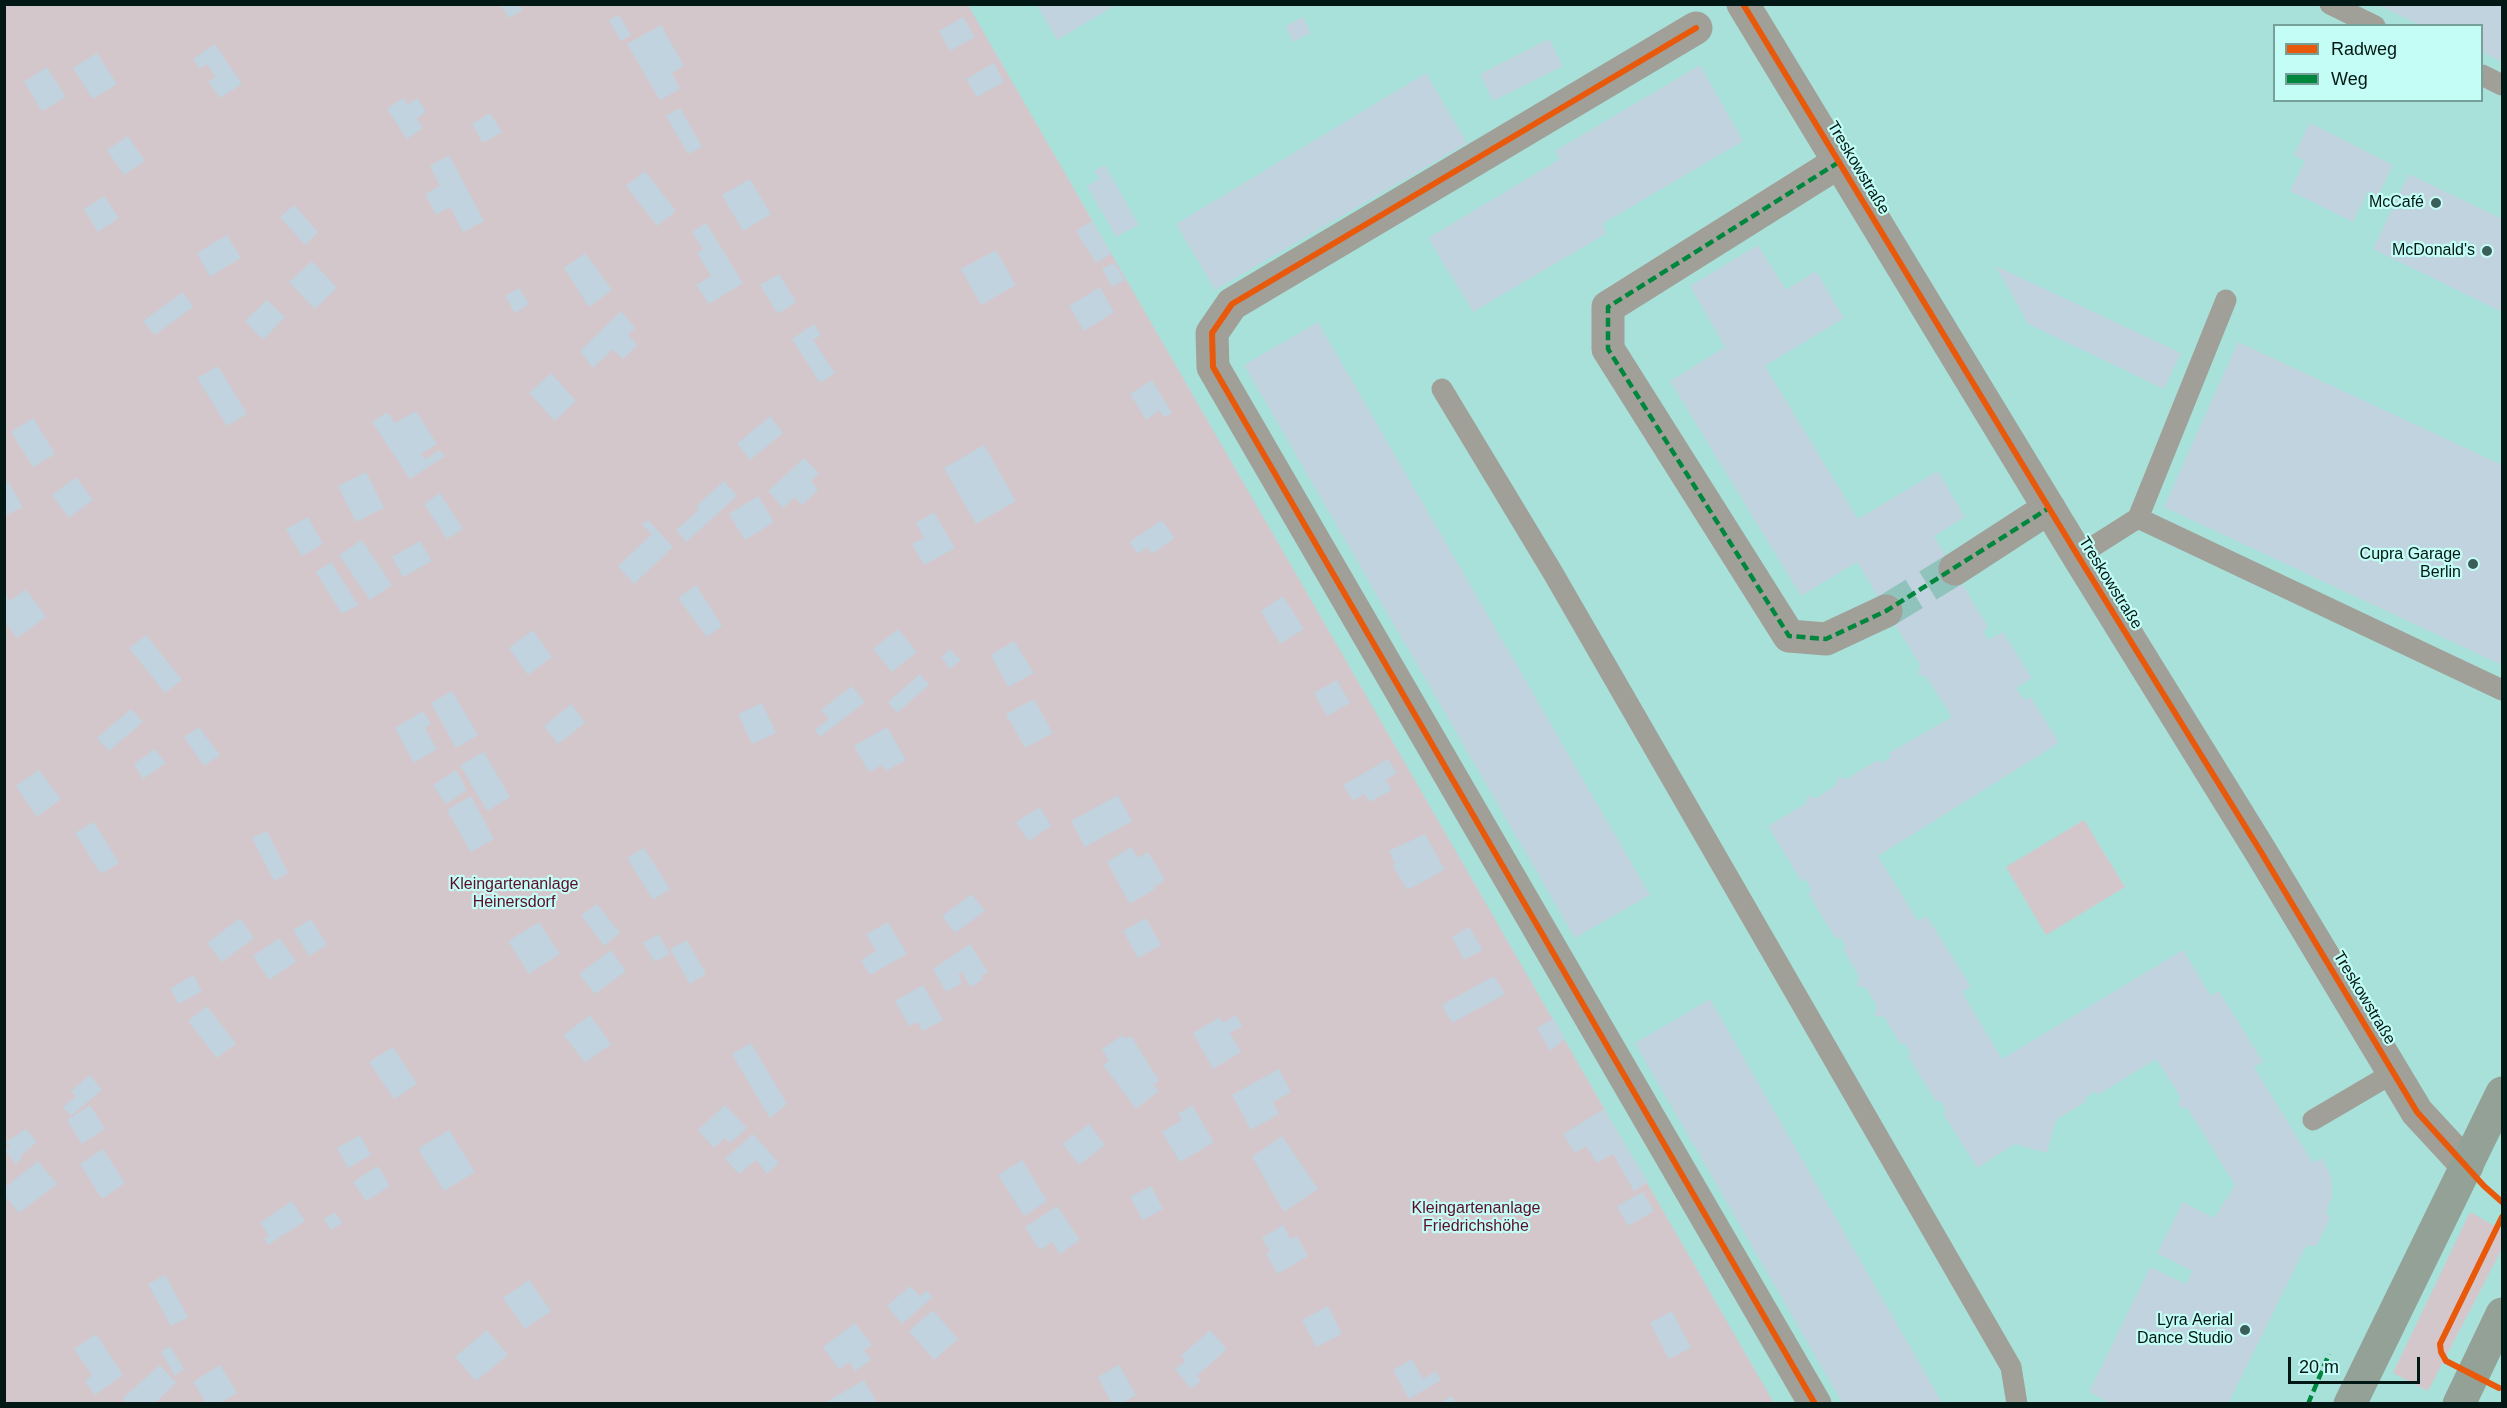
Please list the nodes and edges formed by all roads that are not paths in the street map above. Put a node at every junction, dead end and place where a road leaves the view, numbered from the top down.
1 (1743, 4) edge
2 (2330, 4) edge
3 (2371, 24) edge
4 (1696, 28) dead end
5 (2483, 76) edge
6 (2502, 85) edge
7 (1839, 162) junction
8 (2226, 300) dead end
9 (1442, 389) dead end
10 (2049, 508) junction
11 (2139, 518) junction
12 (2078, 556) junction
13 (1955, 569) tunnel mouth
14 (1886, 611) tunnel mouth
15 (2502, 690) edge
16 (2393, 1073) junction
17 (2502, 1093) edge
18 (2313, 1120) dead end
19 (2467, 1166) junction
20 (2502, 1314) edge
21 (1815, 1404) edge
22 (2018, 1404) edge
23 (2350, 1404) edge
24 (2459, 1404) edge

1 - 7 street, Treskowstraße
2 - 3 lane
4 - 21 street
5 - 6 lane
7 - 10 street, Treskowstraße
7 - 14 street
8 - 11 lane
9 - 22 lane
10 - 12 street, Treskowstraße
10 - 13 street
11 - 12 lane
11 - 15 lane
12 - 16 street, Treskowstraße
16 - 18 lane
16 - 19 street, Treskowstraße
17 - 19 main road
19 - 23 main road
20 - 24 main road

